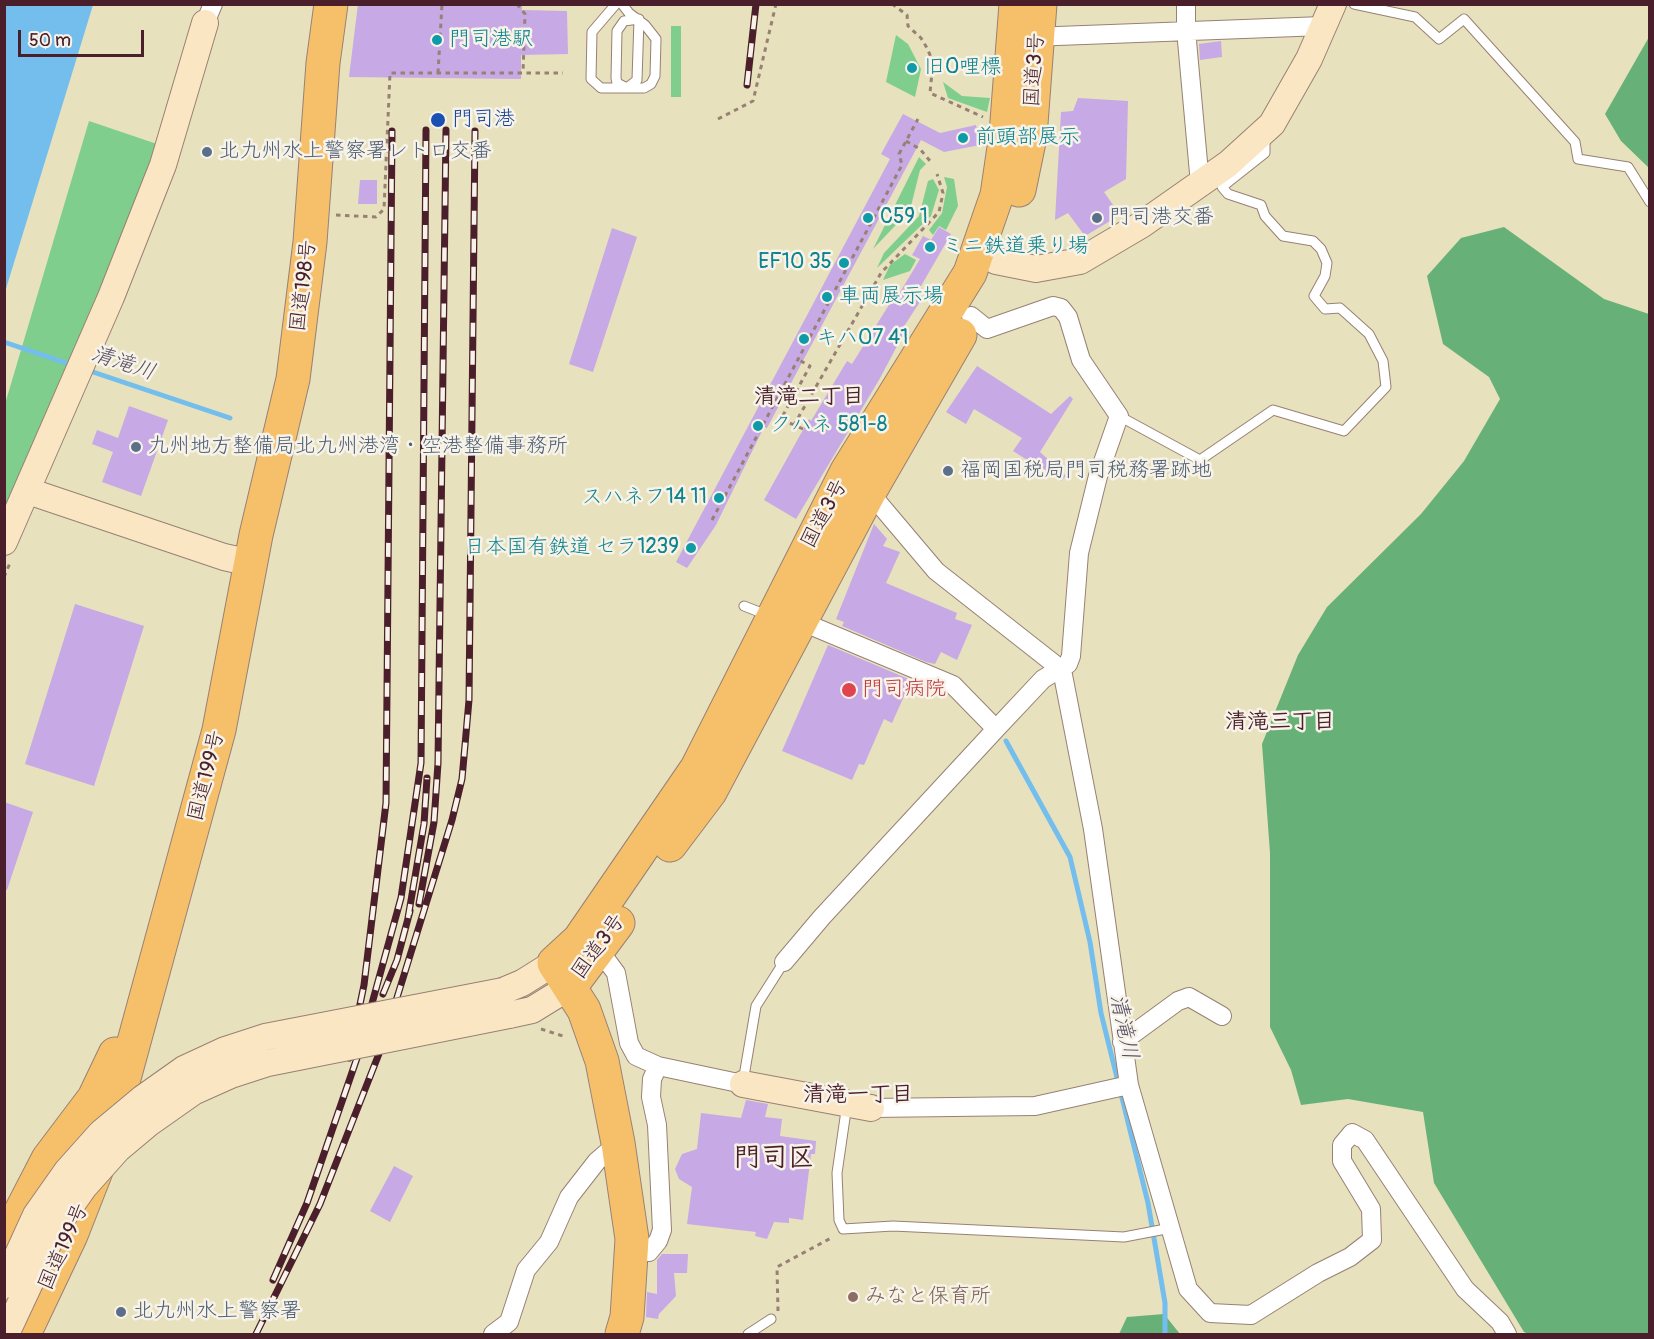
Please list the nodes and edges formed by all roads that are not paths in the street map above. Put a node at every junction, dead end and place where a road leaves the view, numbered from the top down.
1 (331, 4) edge
2 (616, 4) edge
3 (622, 4) edge
4 (1016, 4) edge
5 (1186, 4) edge
6 (1354, 4) edge
7 (209, 11) edge
8 (1328, 15) edge
9 (639, 19) junction
10 (1030, 26) edge
11 (1186, 30) junction
12 (627, 88) junction
13 (1264, 134) junction
14 (1200, 184) junction
15 (1650, 202) edge
16 (996, 261) junction
17 (971, 316) junction
18 (1119, 416) junction
19 (859, 481) junction
20 (28, 491) junction
21 (8, 549) edge
22 (251, 563) junction
23 (772, 615) junction
24 (1062, 669) junction
25 (996, 729) junction
26 (599, 950) junction
27 (784, 962) joint
28 (562, 974) junction
29 (149, 986) junction
30 (506, 1003) junction
31 (1222, 1016) dead end
32 (1122, 1042) junction
33 (658, 1066) junction
34 (743, 1084) junction
35 (1129, 1085) junction
36 (859, 1106) junction
37 (618, 1143) junction
38 (1171, 1228) junction
39 (4, 1244) edge
40 (631, 1250) junction
41 (4, 1285) edge
42 (771, 1318) road end
43 (6, 1335) edge
44 (24, 1335) edge
45 (493, 1335) edge
46 (622, 1335) edge
47 (748, 1335) edge
48 (1507, 1335) edge

1 - 22 highway, 国道198号
2 - 12 lane
3 - 9 lane
4 - 10 highway, 国道3号
5 - 11 street
6 - 15 lane
7 - 20 street
8 - 11 street
8 - 13 street
9 - 12 lane
9 - 12 lane
9 - 12 lane
10 - 11 street
10 - 16 highway, 国道3号
10 - 19 highway, 国道3号
11 - 14 street
13 - 14 street
13 - 18 lane
14 - 16 street
16 - 17 highway, 国道3号
17 - 18 street
17 - 19 highway, 国道3号
18 - 24 street
19 - 23 highway, 国道3号
19 - 24 street
20 - 21 street
20 - 22 street
22 - 29 highway, 国道199号
23 - 25 street
23 - 26 highway, 国道3号
23 - 28 highway, 国道3号
24 - 25 street
24 - 32 street
25 - 27 street
26 - 28 highway, 国道3号
26 - 33 street
27 - 34 lane
28 - 30 street
28 - 37 highway, 国道3号
29 - 39 highway, 国道199号
29 - 44 highway, 国道199号
30 - 41 street, bridge
30 - 43 street, bridge
31 - 32 street
32 - 35 street
33 - 34 street
33 - 40 street
34 - 36 street
35 - 36 street
35 - 38 street
36 - 38 lane
37 - 40 highway, 国道3号
37 - 45 street
38 - 48 street
40 - 46 highway, 国道3号
42 - 47 lane

